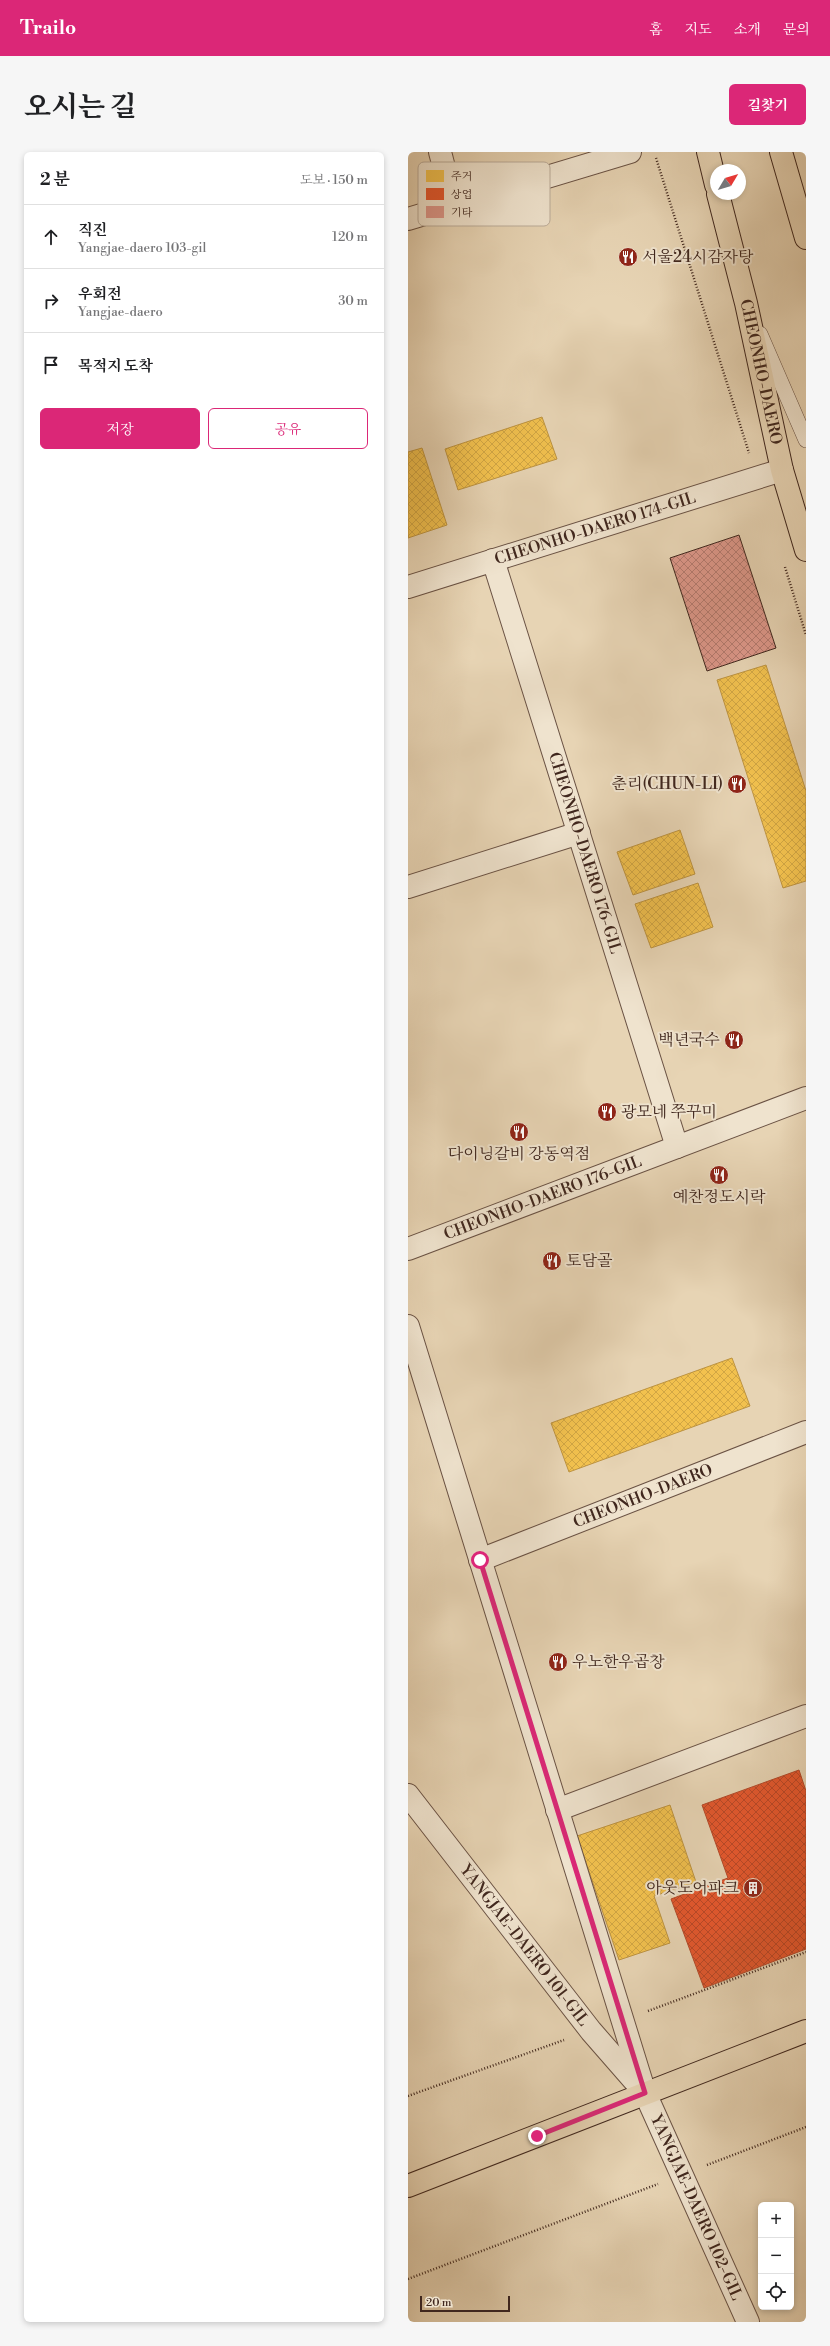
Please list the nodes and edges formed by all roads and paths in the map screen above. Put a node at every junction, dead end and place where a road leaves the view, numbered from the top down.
1 (440, 152) edge
2 (630, 152) edge
3 (654, 152) edge
4 (708, 152) edge
5 (781, 152) edge
6 (443, 162) edge
7 (711, 164) edge
8 (550, 177) edge
9 (720, 200) edge
10 (418, 216) edge
11 (408, 219) edge
12 (806, 238) edge
13 (746, 303) junction
14 (806, 440) edge
15 (782, 470) junction
16 (757, 478) junction
17 (806, 550) edge
18 (493, 560) junction
19 (783, 560) dead end
20 (408, 587) edge
21 (806, 635) edge
22 (579, 833) junction
23 (408, 887) edge
24 (806, 1098) edge
25 (677, 1147) junction
26 (408, 1249) edge
27 (408, 1326) edge
28 (806, 1432) edge
29 (480, 1560) junction
30 (806, 1716) edge
31 (408, 1795) edge
32 (557, 1810) junction
33 (806, 2031) edge
34 (645, 2093) junction
35 (806, 2127) edge
36 (682, 2175) junction
37 (408, 2186) edge
38 (408, 2279) edge
39 (748, 2322) edge

1 - 6 street
2 - 8 street
3 - 16 path
4 - 7 main road
5 - 12 main road
9 - 13 main road, CHEONHO-DAERO
10 - 11 street
13 - 14 lane
13 - 15 main road, CHEONHO-DAERO
15 - 16 street, CHEONHO-DAERO 174-GIL
15 - 17 main road, CHEONHO-DAERO
16 - 18 street, CHEONHO-DAERO 174-GIL
18 - 20 street, CHEONHO-DAERO 174-GIL
18 - 22 street, CHEONHO-DAERO 176-GIL
19 - 21 path
22 - 23 street
22 - 25 street, CHEONHO-DAERO 176-GIL
24 - 25 street, CHEONHO-DAERO 176-GIL
25 - 26 street, CHEONHO-DAERO 176-GIL
27 - 29 street
28 - 29 street, CHEONHO-DAERO
29 - 32 street
30 - 32 street
31 - 34 street, YANGJAE-DAERO 101-GIL
32 - 34 street
33 - 34 main road
34 - 36 street, YANGJAE-DAERO 102-GIL
34 - 37 main road
35 - 36 path
36 - 38 path
36 - 39 street, YANGJAE-DAERO 102-GIL

